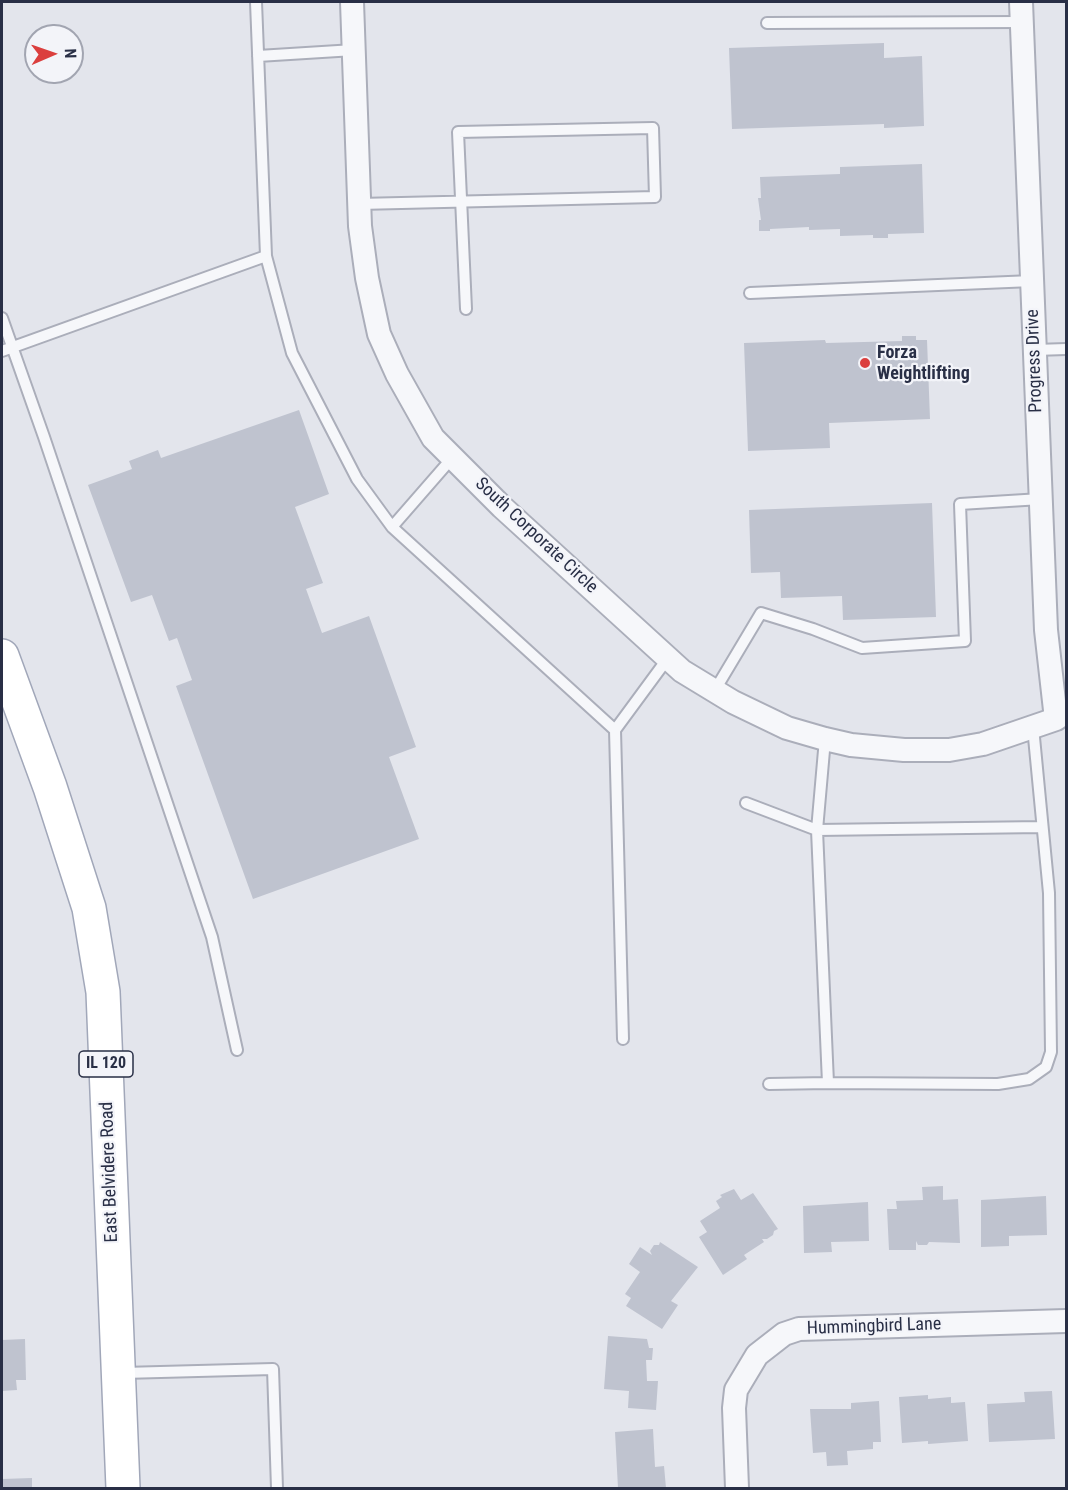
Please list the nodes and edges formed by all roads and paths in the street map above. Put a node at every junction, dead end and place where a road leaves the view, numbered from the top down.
1 (256, 2) edge
2 (352, 2) edge
3 (1021, 12) edge
4 (767, 23) dead end
5 (354, 50) junction
6 (258, 56) junction
7 (460, 202) junction
8 (359, 204) junction
9 (266, 256) junction
10 (1032, 281) junction
11 (750, 293) dead end
12 (466, 309) dead end
13 (2, 318) edge
14 (7, 348) edge
15 (1066, 349) edge
16 (1035, 350) junction
17 (453, 457) junction
18 (1041, 499) junction
19 (392, 527) junction
20 (2, 656) edge
21 (668, 658) junction
22 (715, 690) junction
23 (1061, 716) edge
24 (1033, 727) junction
25 (615, 730) junction
26 (825, 739) junction
27 (746, 803) dead end
28 (1042, 827) junction
29 (817, 830) junction
30 (623, 1039) dead end
31 (237, 1050) dead end
32 (828, 1083) junction
33 (769, 1084) dead end
34 (1066, 1321) edge
35 (119, 1374) junction
36 (123, 1488) edge
37 (277, 1488) edge
38 (737, 1488) edge

1 - 6 lane
2 - 5 street, South Corporate Circle
3 - 4 lane
3 - 10 street, Progress Drive
5 - 6 lane
5 - 8 street, South Corporate Circle
6 - 9 lane
7 - 7 lane
7 - 8 lane
7 - 12 lane
8 - 17 street, South Corporate Circle
9 - 14 lane
9 - 19 lane
10 - 11 lane
10 - 16 street, Progress Drive
13 - 14 lane
14 - 31 lane
15 - 16 lane
16 - 18 street, Progress Drive
17 - 19 lane
17 - 21 street, South Corporate Circle
18 - 22 lane
18 - 23 street, Progress Drive
19 - 25 lane
20 - 35 main road, East Belvidere Road / IL 120
21 - 22 street, South Corporate Circle
21 - 25 lane
22 - 26 street, South Corporate Circle
23 - 24 street, South Corporate Circle
24 - 26 street, South Corporate Circle
24 - 28 lane
25 - 30 lane
26 - 29 lane
27 - 29 lane
28 - 29 lane
28 - 32 lane
29 - 32 lane
32 - 33 lane
34 - 38 street, Hummingbird Lane
35 - 36 main road, East Belvidere Road / IL 120
35 - 37 lane

